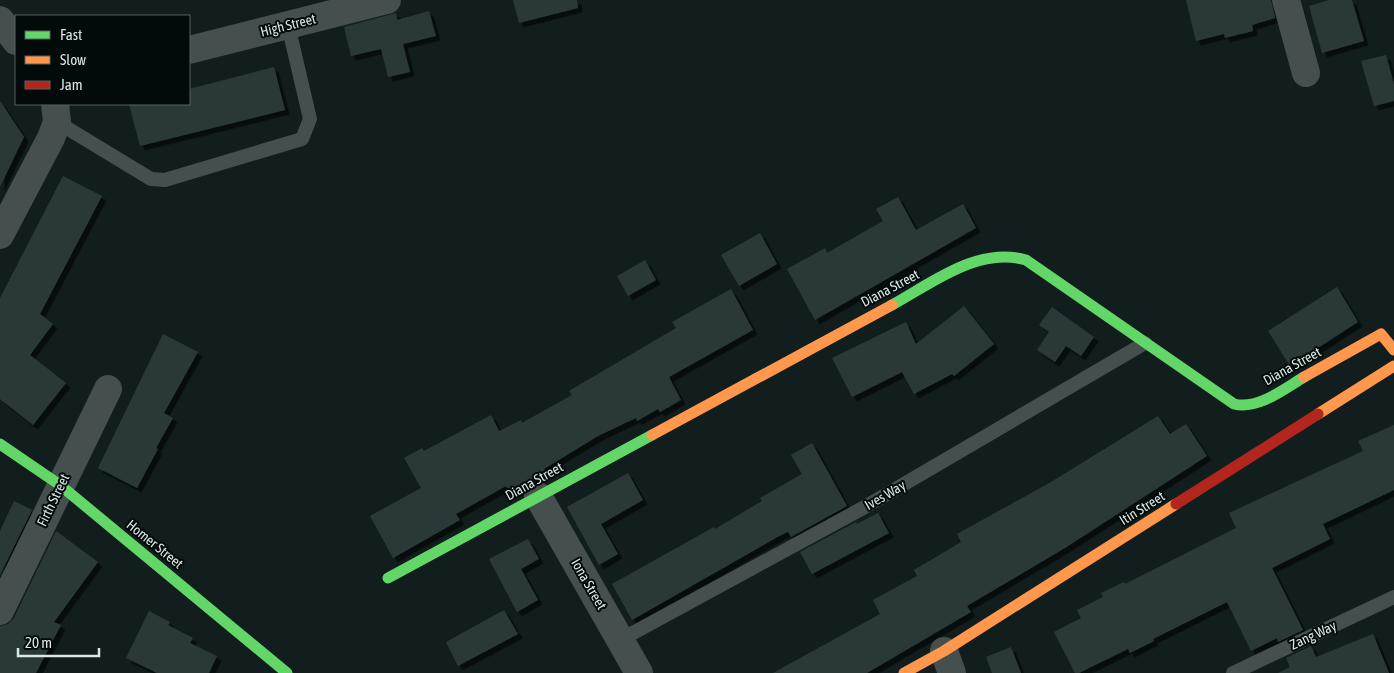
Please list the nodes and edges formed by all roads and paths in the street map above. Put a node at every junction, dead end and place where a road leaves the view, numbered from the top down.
1 (387, 0) edge
2 (1286, 0) edge
3 (0, 20) edge
4 (288, 25) junction
5 (15, 41) edge
6 (190, 50) edge
7 (1306, 73) dead end
8 (56, 113) edge
9 (0, 235) edge
10 (1145, 343) junction
11 (1394, 350) edge
12 (1394, 366) edge
13 (108, 389) dead end
14 (0, 444) edge
15 (60, 485) junction
16 (538, 496) junction
17 (388, 578) dead end
18 (1394, 597) edge
19 (0, 611) edge
20 (620, 640) junction
21 (948, 662) edge
22 (287, 673) edge
23 (639, 673) edge
24 (904, 673) edge
25 (1233, 673) edge

1 - 4 street, High Street
2 - 7 street
3 - 5 street
4 - 6 street, High Street
4 - 8 lane
8 - 9 street
10 - 11 street, Diana Street
10 - 16 street, Diana Street
10 - 20 lane, Ives Way
12 - 21 street, Itin Street
13 - 15 street, Firth Street
14 - 15 street, Homer Street
15 - 19 street, Firth Street
15 - 22 street, Homer Street
16 - 17 street, Diana Street
16 - 20 street, Iona Street
18 - 25 lane, Zang Way
20 - 23 street, Iona Street
21 - 24 street, Itin Street

